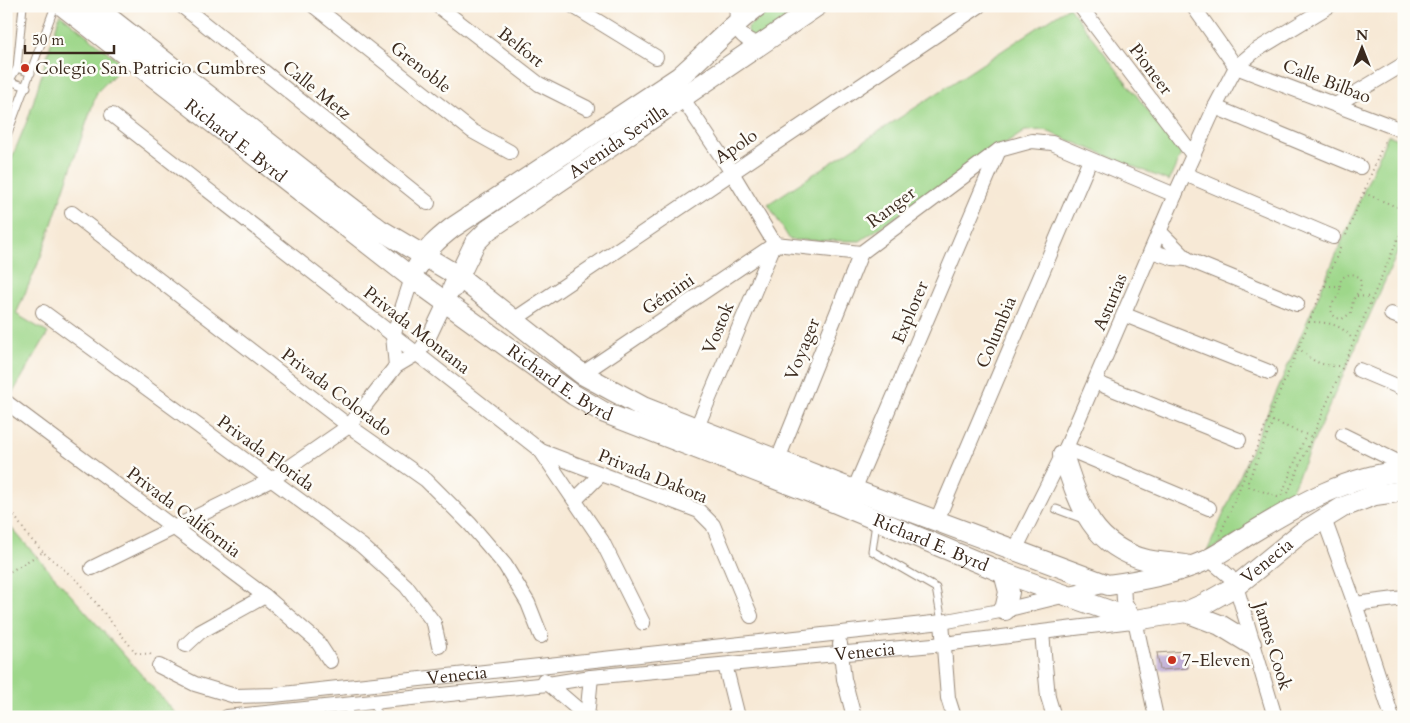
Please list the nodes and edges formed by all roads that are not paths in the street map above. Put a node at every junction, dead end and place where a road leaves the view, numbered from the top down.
1 (23, 6) edge
2 (56, 6) edge
3 (63, 6) edge
4 (94, 6) edge
5 (182, 6) edge
6 (314, 6) edge
7 (438, 6) edge
8 (573, 6) edge
9 (758, 6) edge
10 (817, 6) edge
11 (979, 6) edge
12 (1080, 6) edge
13 (1193, 6) edge
14 (1329, 6) edge
15 (736, 15) edge
16 (762, 45) junction
17 (656, 56) dead end
18 (1404, 64) edge
19 (1236, 67) junction
20 (17, 68) junction
21 (31, 73) junction
22 (8, 84) edge
23 (26, 87) junction
24 (683, 99) junction
25 (1337, 104) junction
26 (1215, 107) junction
27 (587, 108) dead end
28 (112, 115) dead end
29 (1397, 129) edge
30 (6, 138) edge
31 (1000, 150) junction
32 (510, 152) dead end
33 (1193, 155) junction
34 (1090, 160) junction
35 (1360, 167) dead end
36 (731, 171) junction
37 (1184, 174) junction
38 (1175, 195) junction
39 (428, 203) dead end
40 (72, 213) dead end
41 (1160, 232) junction
42 (1341, 239) road end
43 (775, 244) junction
44 (1152, 251) junction
45 (861, 253) junction
46 (423, 255) junction
47 (1187, 259) junction
48 (458, 276) junction
49 (412, 278) junction
50 (446, 301) junction
51 (1297, 304) dead end
52 (43, 312) dead end
53 (1125, 315) junction
54 (515, 319) junction
55 (393, 336) junction
56 (418, 353) junction
57 (396, 366) junction
58 (1360, 370) dead end
59 (1269, 372) dead end
60 (582, 374) junction
61 (1095, 382) junction
62 (1404, 389) edge
63 (6, 402) edge
64 (349, 426) junction
65 (697, 427) junction
66 (1343, 435) dead end
67 (1239, 440) dead end
68 (541, 451) junction
69 (1065, 452) junction
70 (778, 459) junction
71 (1404, 465) edge
72 (1404, 471) edge
73 (600, 475) junction
74 (271, 480) junction
75 (854, 490) junction
76 (1404, 491) edge
77 (575, 500) junction
78 (1209, 508) dead end
79 (1056, 510) dead end
80 (1324, 518) junction
81 (876, 520) junction
82 (936, 520) junction
83 (1088, 521) junction
84 (173, 529) junction
85 (1015, 550) junction
86 (1201, 563) junction
87 (92, 568) dead end
88 (1004, 573) junction
89 (1115, 583) junction
90 (1236, 586) junction
91 (265, 596) junction
92 (1067, 596) junction
93 (1404, 598) edge
94 (1355, 604) junction
95 (1005, 610) junction
96 (1186, 612) junction
97 (750, 616) dead end
98 (1135, 620) junction
99 (942, 622) junction
100 (643, 623) dead end
101 (839, 633) junction
102 (1042, 633) junction
103 (541, 636) dead end
104 (944, 644) junction
105 (1252, 644) junction
106 (186, 645) dead end
107 (439, 646) dead end
108 (841, 652) junction
109 (330, 661) dead end
110 (725, 665) junction
111 (159, 666) road end
112 (531, 666) junction
113 (591, 677) junction
114 (548, 684) junction
115 (288, 693) junction
116 (375, 701) junction
117 (290, 710) junction
118 (348, 710) edge
119 (227, 717) edge
120 (377, 717) edge
121 (587, 717) edge
122 (738, 717) edge
123 (854, 717) edge
124 (954, 717) edge
125 (1054, 717) edge
126 (1156, 717) edge
127 (1275, 717) edge
128 (1392, 717) edge

1 - 20 lane
2 - 21 lane
3 - 49 street, Richard E. Byrd
4 - 46 street, Richard E. Byrd
5 - 39 street, Calle Metz
6 - 32 street, Grenoble
7 - 27 street, Belfort
8 - 17 street
9 - 15 street, Avenida Sevilla
10 - 16 street, Avenida Sevilla
11 - 36 street, Apolo
12 - 33 street, Pioneer
13 - 19 street
14 - 19 street
15 - 16 street
15 - 46 street, Avenida Sevilla
16 - 24 street, Avenida Sevilla
18 - 25 street
19 - 25 street, Calle Bilbao
19 - 26 street, Asturias
20 - 21 lane
20 - 22 lane
21 - 23 lane
22 - 23 lane
23 - 30 lane
24 - 36 street
24 - 48 street, Avenida Sevilla
25 - 29 street, Calle Bilbao
26 - 33 street, Asturias
26 - 35 street
28 - 55 street, Privada Montana
31 - 34 street, Ranger
31 - 45 street, Ranger
31 - 75 street, Explorer
33 - 37 street, Asturias
34 - 38 street, Ranger
34 - 82 street, Columbia
36 - 43 street
36 - 54 street, Apolo
37 - 38 street, Asturias
37 - 42 street
38 - 41 street, Asturias
40 - 64 street, Privada Colorado
41 - 44 street, Asturias
41 - 47 street
43 - 45 street, Ranger
43 - 60 street, Gémini
43 - 65 street, Vostok
44 - 47 street
44 - 53 street, Asturias
45 - 70 street, Voyager
46 - 48 street, Richard E. Byrd
46 - 49 street, Avenida Sevilla
47 - 51 street
48 - 50 street, Avenida Sevilla
48 - 54 street, Richard E. Byrd
49 - 50 street, Richard E. Byrd
49 - 55 street
50 - 56 street
50 - 81 street, Richard E. Byrd
52 - 74 street, Privada Florida
53 - 59 street
53 - 61 street, Asturias
54 - 60 street, Richard E. Byrd
55 - 56 street, Privada Montana
55 - 57 street
56 - 57 street
56 - 68 street, Privada Montana
57 - 64 street
58 - 62 street
60 - 65 street, Richard E. Byrd
61 - 67 street
61 - 69 street, Asturias
63 - 84 street, Privada California
64 - 74 street
64 - 103 street, Privada Colorado
65 - 70 street, Richard E. Byrd
66 - 71 street
68 - 73 street, Privada Dakota
68 - 77 street, Privada Montana
69 - 78 street
69 - 83 street
69 - 85 street, Asturias
70 - 75 street, Richard E. Byrd
72 - 86 street, Venecia
73 - 77 street
73 - 97 street, Privada Dakota
74 - 84 street
74 - 107 street, Privada Florida
75 - 82 street, Richard E. Byrd
76 - 80 street, Venecia
77 - 100 street, Privada Montana
79 - 83 lane
80 - 90 street, Venecia
80 - 94 street
81 - 88 street, Richard E. Byrd
81 - 99 lane
82 - 85 street, Richard E. Byrd
83 - 86 street
84 - 87 street
84 - 91 street, Privada California
85 - 89 street, Richard E. Byrd
86 - 89 street, Venecia
86 - 90 street
88 - 92 street, Richard E. Byrd
88 - 95 street
89 - 92 street, Venecia
89 - 98 street
90 - 96 street, Venecia
90 - 105 street, James Cook
91 - 106 street
91 - 109 street, Privada California
92 - 95 street, Venecia
92 - 98 street, Richard E. Byrd
93 - 94 street
94 - 128 street
95 - 99 street, Venecia
96 - 98 street, Venecia
96 - 105 street
98 - 102 street, Venecia
98 - 126 street
99 - 101 street, Venecia
99 - 104 street
101 - 108 street
101 - 112 street, Venecia
102 - 104 street, Venecia
102 - 125 street
104 - 108 street, Venecia
104 - 124 street
105 - 127 street, James Cook
108 - 110 street, Venecia
108 - 123 street
110 - 113 street, Venecia
110 - 122 street
111 - 115 street, Venecia
112 - 114 street
112 - 115 street, Venecia
113 - 114 street, Venecia
113 - 121 street
114 - 116 street, Venecia
114 - 121 street
115 - 117 street
116 - 118 street, Venecia
116 - 120 lane
117 - 118 street, Venecia
117 - 119 street, Venecia

